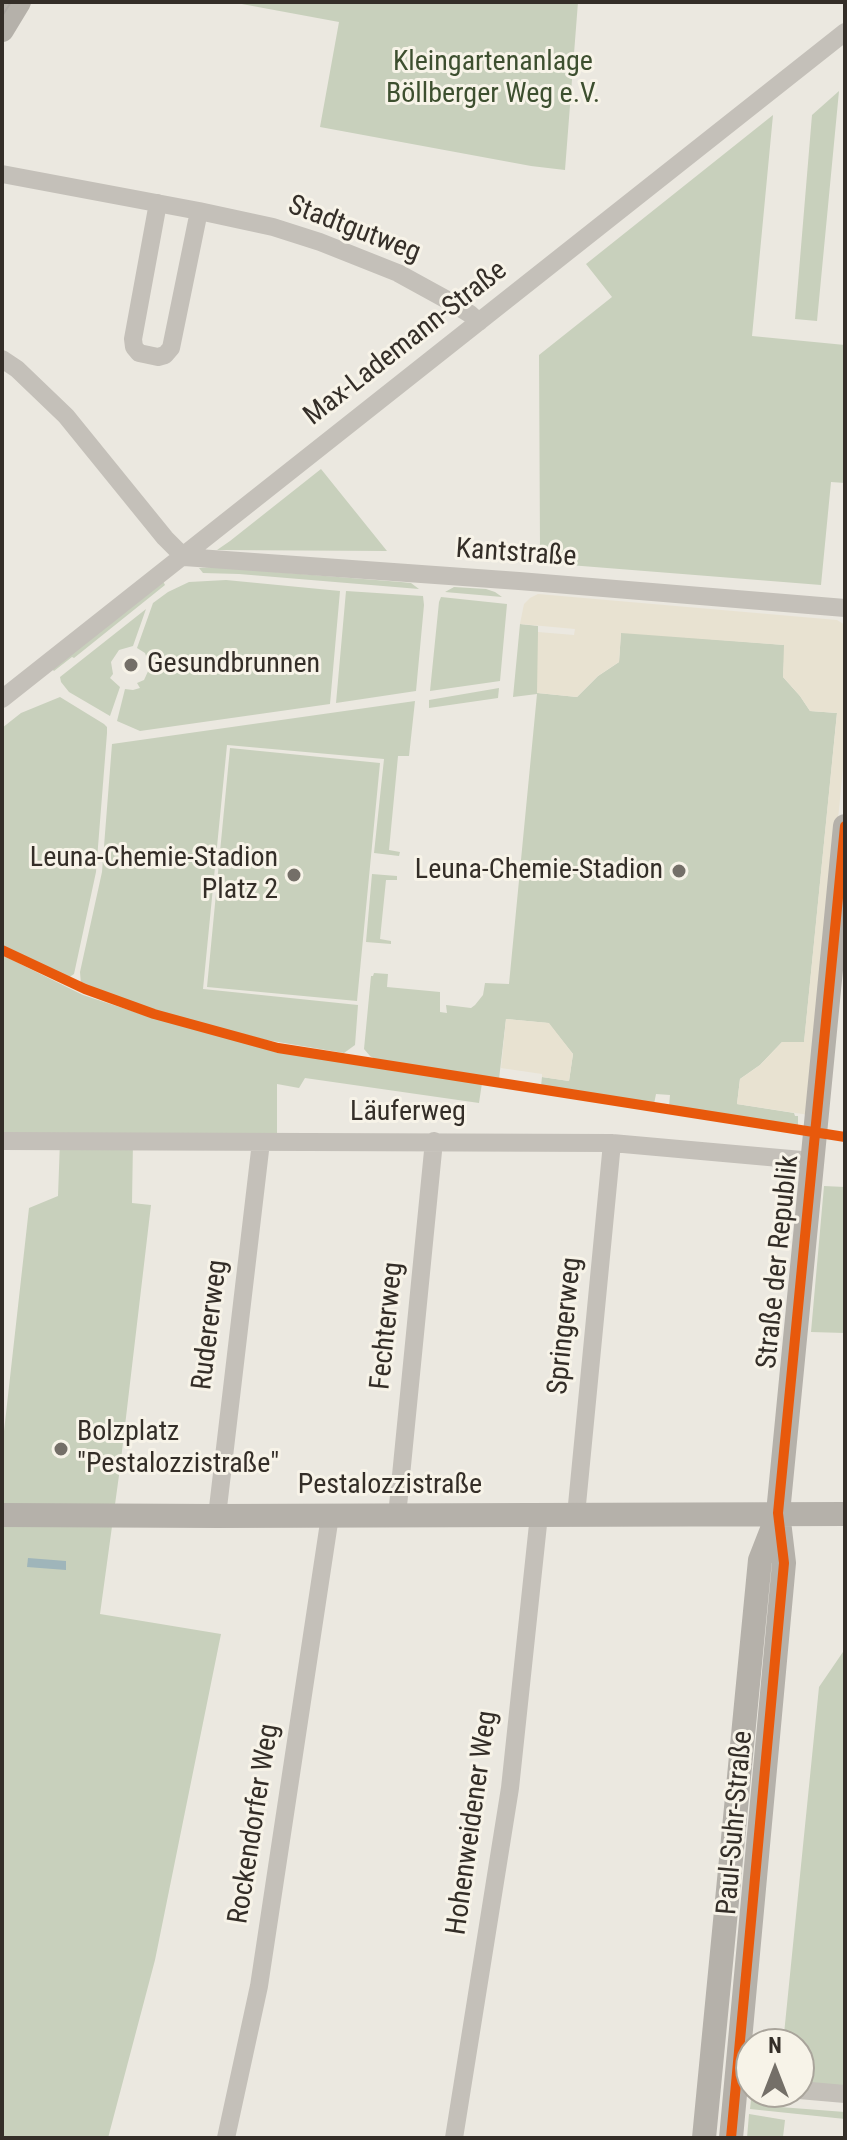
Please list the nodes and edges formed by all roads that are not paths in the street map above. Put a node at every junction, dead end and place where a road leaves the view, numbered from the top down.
1 (19, 2) edge
2 (2, 30) edge
3 (845, 32) edge
4 (2, 174) edge
5 (158, 203) junction
6 (199, 211) junction
7 (479, 322) junction
8 (2, 359) edge
9 (184, 557) junction
10 (845, 608) edge
11 (2, 699) edge
12 (845, 826) edge
13 (840, 930) edge
14 (2, 1141) edge
15 (434, 1141) junction
16 (261, 1142) junction
17 (612, 1143) junction
18 (813, 1161) junction
19 (778, 1513) junction
20 (845, 1514) edge
21 (2, 1515) edge
22 (539, 1515) junction
23 (576, 1515) junction
24 (217, 1516) junction
25 (330, 1516) junction
26 (397, 1516) junction
27 (748, 2028) edge
28 (709, 2080) junction
29 (735, 2083) edge
30 (815, 2091) edge
31 (845, 2094) edge
32 (738, 2108) edge
33 (226, 2138) edge
34 (454, 2138) edge
35 (704, 2138) edge
36 (731, 2138) edge

1 - 2 street
3 - 7 street, Max-Lademann-Straße
4 - 5 street, Stadtgutweg
5 - 6 street, Stadtgutweg
5 - 6 street
6 - 7 street, Stadtgutweg
7 - 9 street, Max-Lademann-Straße
8 - 9 street
9 - 10 street, Kantstraße
9 - 11 street, Max-Lademann-Straße
12 - 13 street, Straße der Republik
13 - 18 street, Straße der Republik
14 - 16 street, Läuferweg
15 - 16 street, Läuferweg
15 - 17 street, Läuferweg
15 - 26 street, Fechterweg
16 - 24 street, Rudererweg
17 - 18 street, Läuferweg
17 - 23 street, Springerweg
18 - 19 street, Straße der Republik
19 - 20 street, Pestalozzistraße
19 - 23 street, Pestalozzistraße
19 - 27 street, Paul-Suhr-Straße
19 - 28 street, Paul-Suhr-Straße
21 - 24 street, Pestalozzistraße
22 - 23 street, Pestalozzistraße
22 - 26 street, Pestalozzistraße
22 - 34 street, Hohenweidener Weg
24 - 25 street, Pestalozzistraße
25 - 26 street, Pestalozzistraße
25 - 33 street, Rockendorfer Weg
28 - 29 street
28 - 35 street, Paul-Suhr-Straße
30 - 31 street
32 - 36 street, Paul-Suhr-Straße

